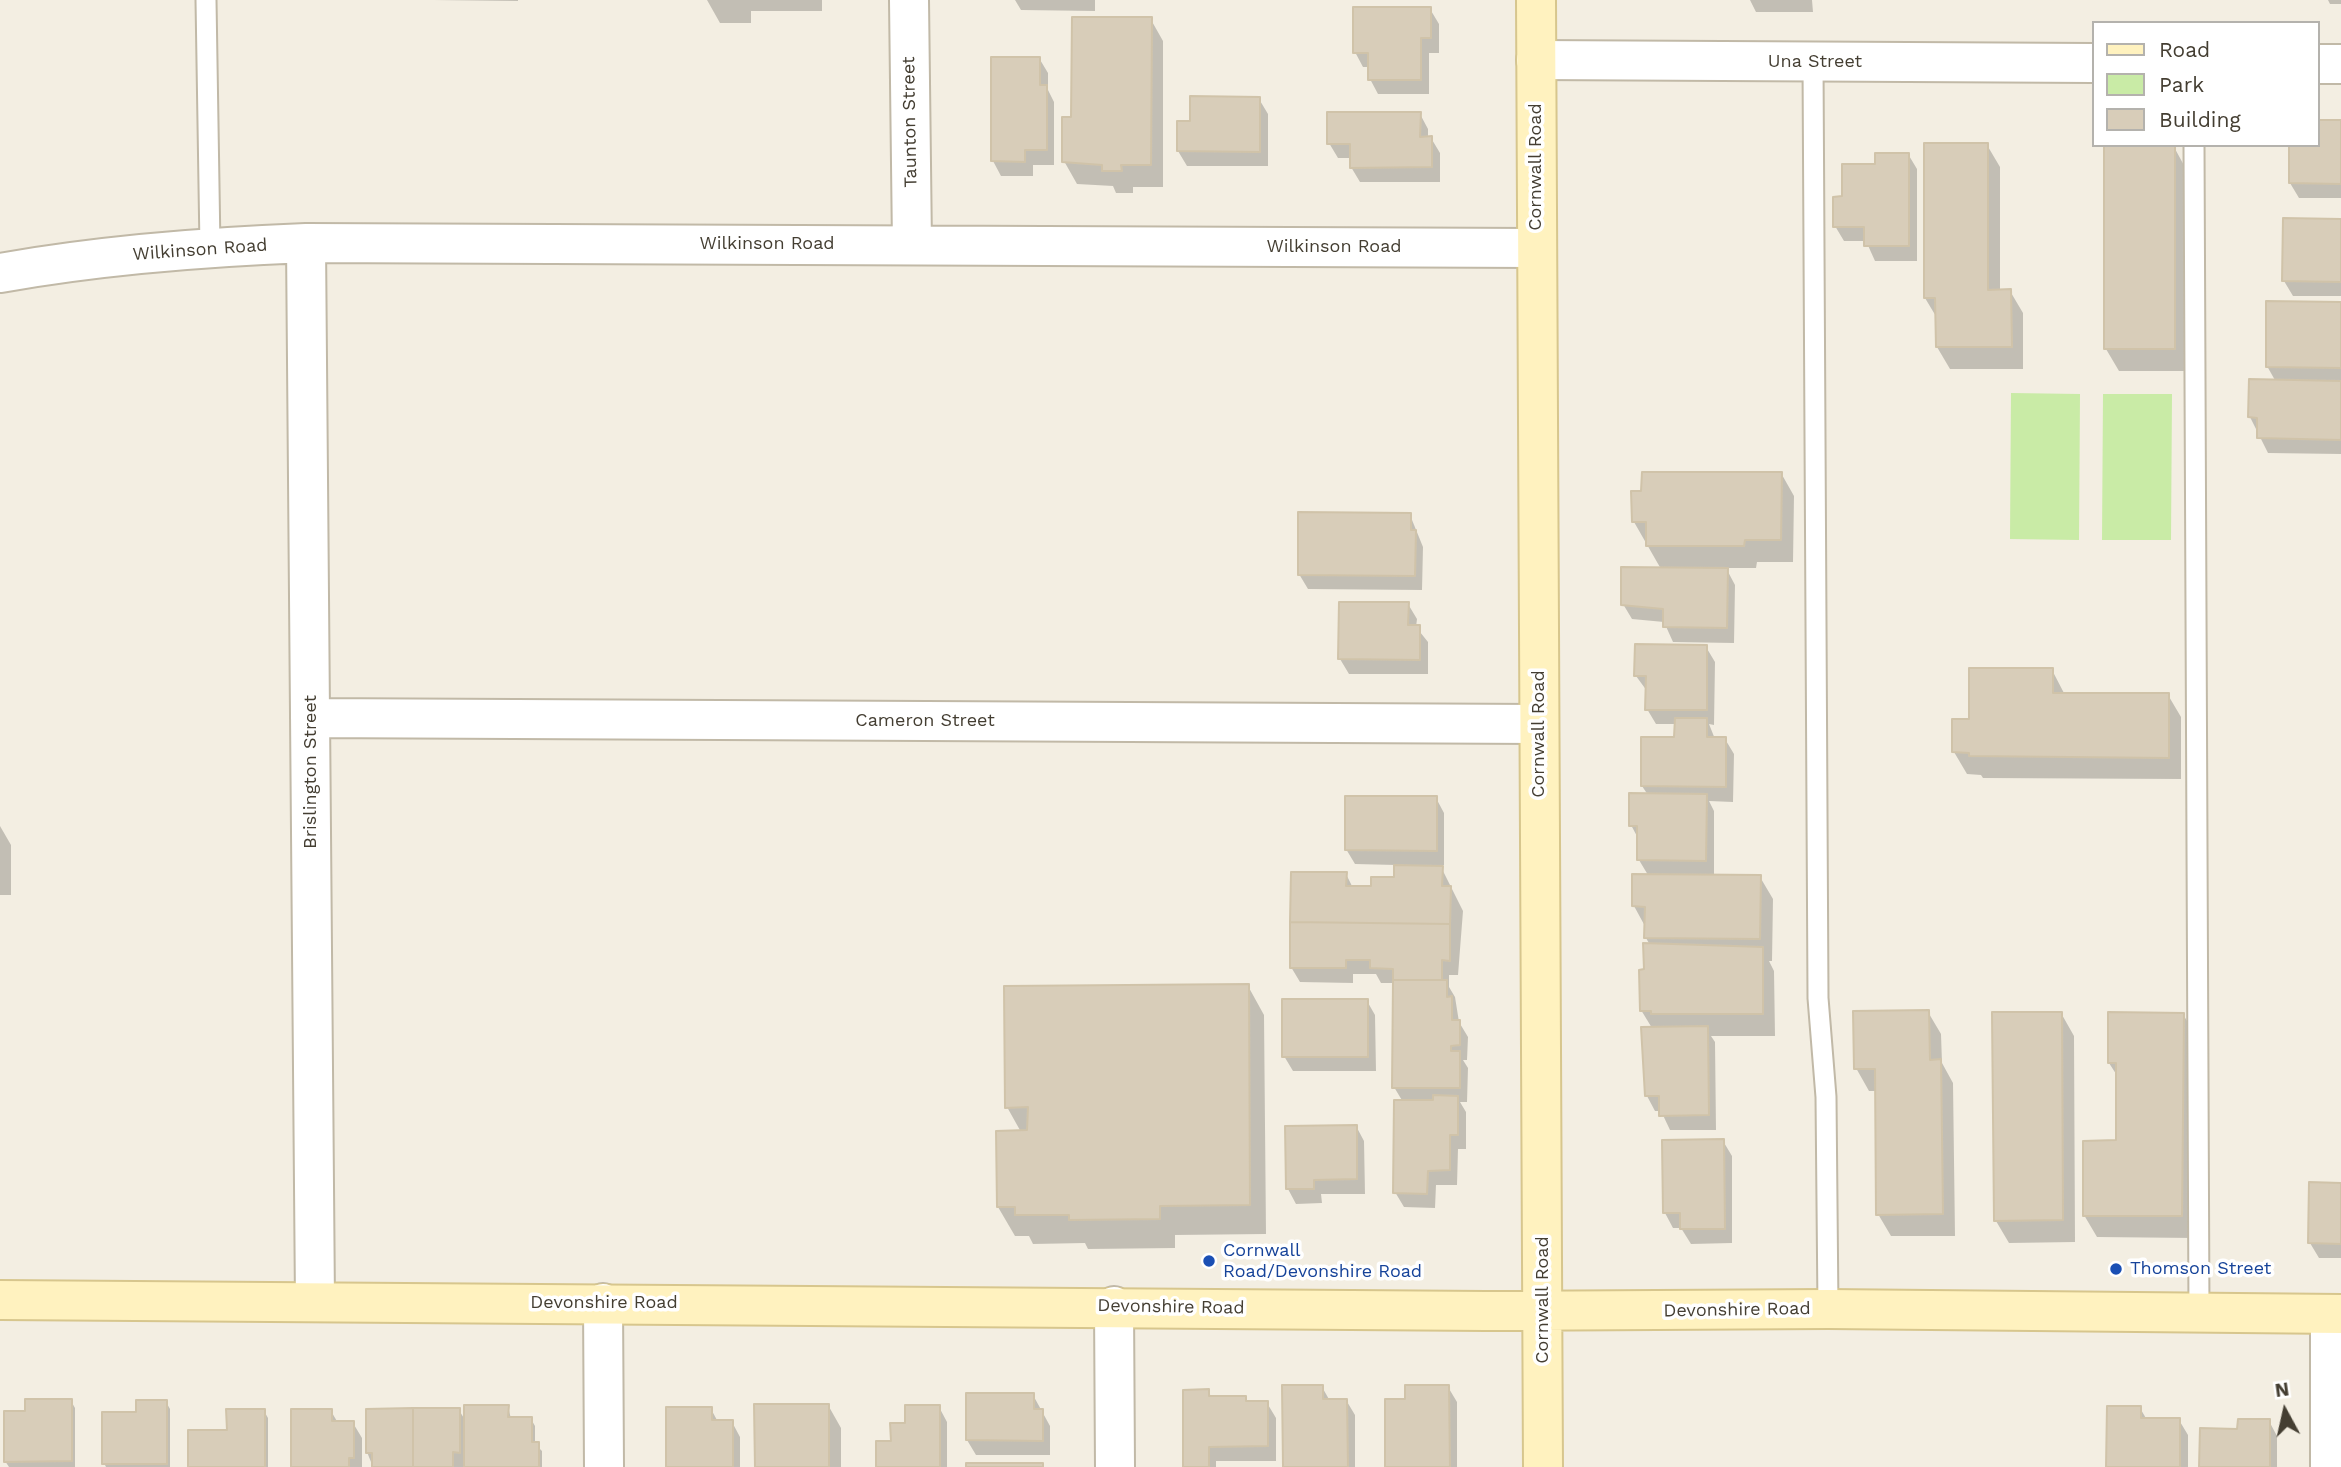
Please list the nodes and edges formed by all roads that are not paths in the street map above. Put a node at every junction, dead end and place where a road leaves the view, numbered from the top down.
1 (206, 0) edge
2 (909, 0) edge
3 (1536, 0) edge
4 (1536, 60) junction
5 (1813, 62) junction
6 (2092, 63) edge
7 (2320, 64) edge
8 (2341, 64) edge
9 (2194, 147) edge
10 (306, 243) junction
11 (912, 244) junction
12 (210, 247) junction
13 (1536, 248) junction
14 (0, 273) edge
15 (310, 718) junction
16 (1539, 724) junction
17 (0, 1300) edge
18 (315, 1302) junction
19 (603, 1303) junction
20 (1114, 1306) junction
21 (1828, 1309) junction
22 (1543, 1311) junction
23 (2199, 1312) junction
24 (2335, 1314) edge
25 (604, 1467) edge
26 (1115, 1467) edge
27 (1543, 1467) edge
28 (2330, 1467) edge

1 - 12 lane
2 - 11 street, Taunton Street
3 - 4 street, Cornwall Road
4 - 5 street, Una Street
4 - 13 street, Cornwall Road
5 - 6 street, Una Street
5 - 21 lane
7 - 8 street
9 - 23 lane
10 - 11 street, Wilkinson Road
10 - 12 street, Wilkinson Road
10 - 15 street, Brislington Street
11 - 13 street, Wilkinson Road
12 - 14 street, Wilkinson Road
13 - 16 street, Cornwall Road
15 - 16 street, Cameron Street
15 - 18 street, Brislington Street
16 - 22 street, Cornwall Road
17 - 18 street, Devonshire Road
18 - 19 street, Devonshire Road
19 - 20 street, Devonshire Road
19 - 25 street
20 - 22 street, Devonshire Road
20 - 26 street
21 - 22 street, Devonshire Road
21 - 23 street, Devonshire Road
22 - 27 street, Cornwall Road
23 - 24 street, Devonshire Road
24 - 28 street

